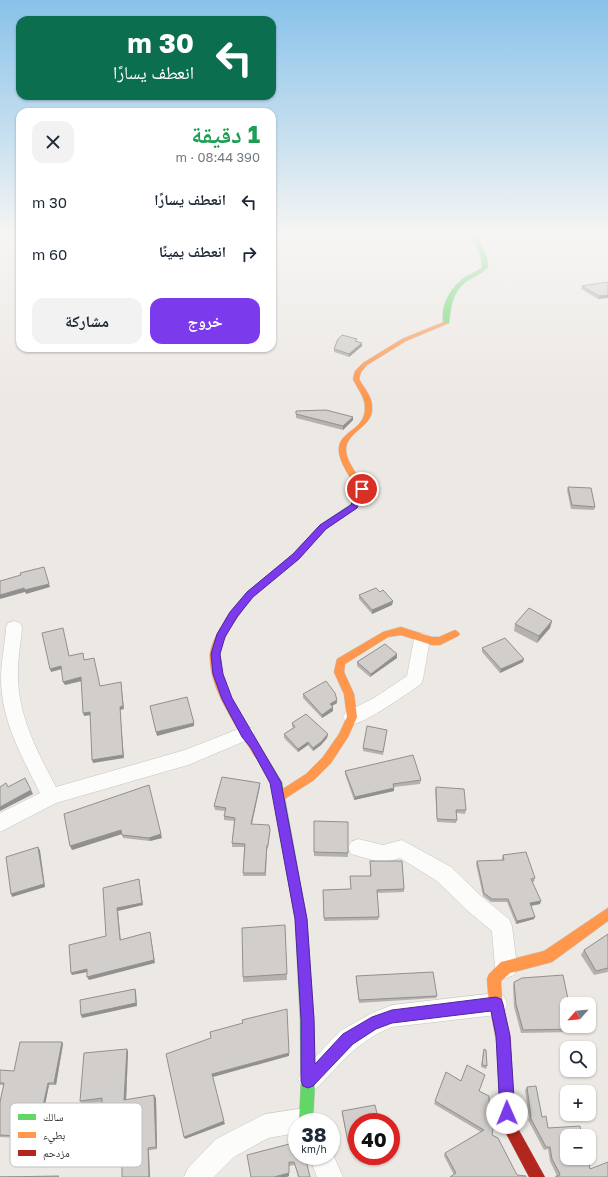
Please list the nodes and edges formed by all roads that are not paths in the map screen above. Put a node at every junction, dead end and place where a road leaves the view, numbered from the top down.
1 (457, 288) edge
2 (14, 627) dead end
3 (456, 634) dead end
4 (422, 639) junction
5 (352, 717) junction
6 (246, 733) junction
7 (51, 796) junction
8 (279, 797) junction
9 (0, 824) edge
10 (358, 848) dead end
11 (608, 914) edge
12 (506, 967) junction
13 (496, 1004) junction
14 (308, 1081) junction
15 (306, 1113) edge
16 (288, 1123) edge
17 (325, 1165) edge
18 (196, 1177) edge
19 (330, 1177) edge
20 (537, 1177) edge

1 - 6 street
2 - 7 street
3 - 4 street
4 - 5 street
4 - 5 street
5 - 8 street
6 - 7 street
6 - 8 street
7 - 9 street
8 - 14 street
10 - 12 street
11 - 12 street
12 - 13 street
13 - 14 street
13 - 20 street
14 - 15 street
16 - 18 street
17 - 19 street

